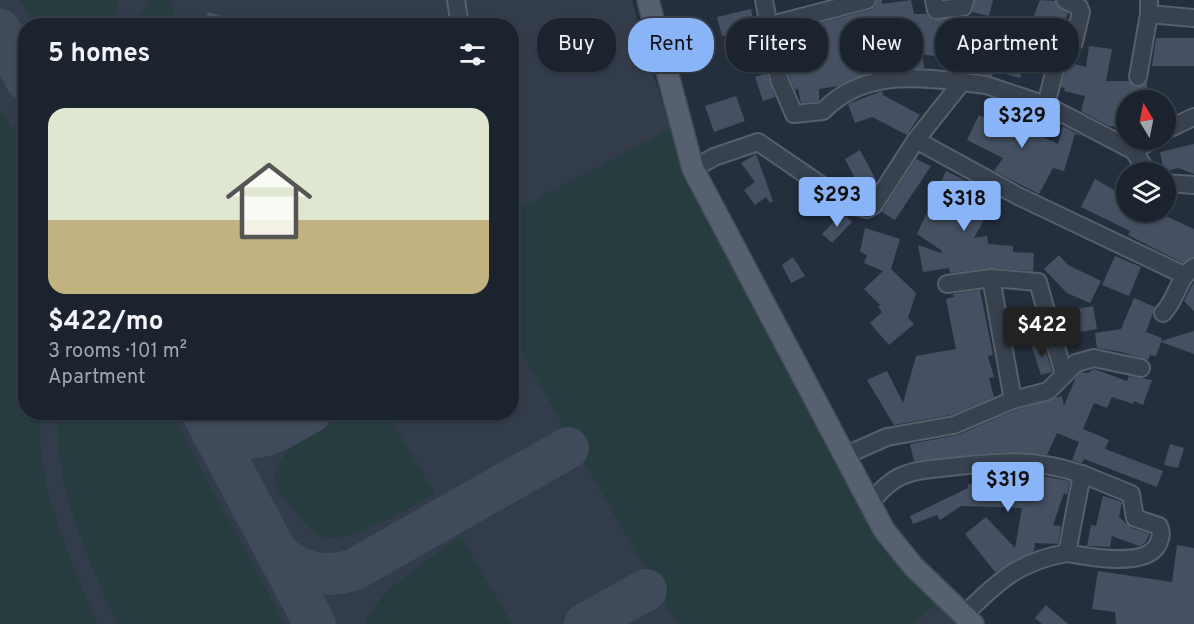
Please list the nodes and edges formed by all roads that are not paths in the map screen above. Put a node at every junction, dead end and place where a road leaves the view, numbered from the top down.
1 (456, 0) edge
2 (648, 0) edge
3 (764, 0) edge
4 (867, 0) edge
5 (934, 0) edge
6 (965, 0) edge
7 (1065, 0) edge
8 (1149, 7) edge
9 (459, 18) edge
10 (766, 18) edge
11 (798, 18) edge
12 (1194, 18) edge
13 (777, 72) edge
14 (1138, 77) dead end
15 (962, 82) junction
16 (1046, 105) junction
17 (1194, 117) edge
18 (1176, 125) edge
19 (916, 141) junction
20 (1134, 151) joint
21 (1141, 162) edge
22 (693, 169) junction
23 (1176, 184) edge
24 (1194, 185) edge
25 (1189, 271) edge
26 (991, 278) junction
27 (947, 284) dead end
28 (1163, 313) dead end
29 (1141, 368) dead end
30 (1064, 375) junction
31 (1013, 400) junction
32 (844, 456) junction
33 (1082, 474) junction
34 (869, 504) junction
35 (1067, 553) junction
36 (969, 620) edge

1 - 9 street
2 - 22 main road
3 - 10 street
4 - 11 street
5 - 6 street
7 - 16 street
8 - 12 street
8 - 14 street
13 - 15 street
15 - 16 street
15 - 19 street
16 - 20 street
17 - 18 street
19 - 22 street
19 - 25 street
20 - 21 street
22 - 32 main road
23 - 24 street
25 - 28 street
26 - 27 street
26 - 30 street
26 - 31 street
29 - 30 street
30 - 31 street
31 - 32 street
32 - 34 main road
33 - 34 street
33 - 35 street
33 - 35 street
34 - 36 main road
35 - 36 street

